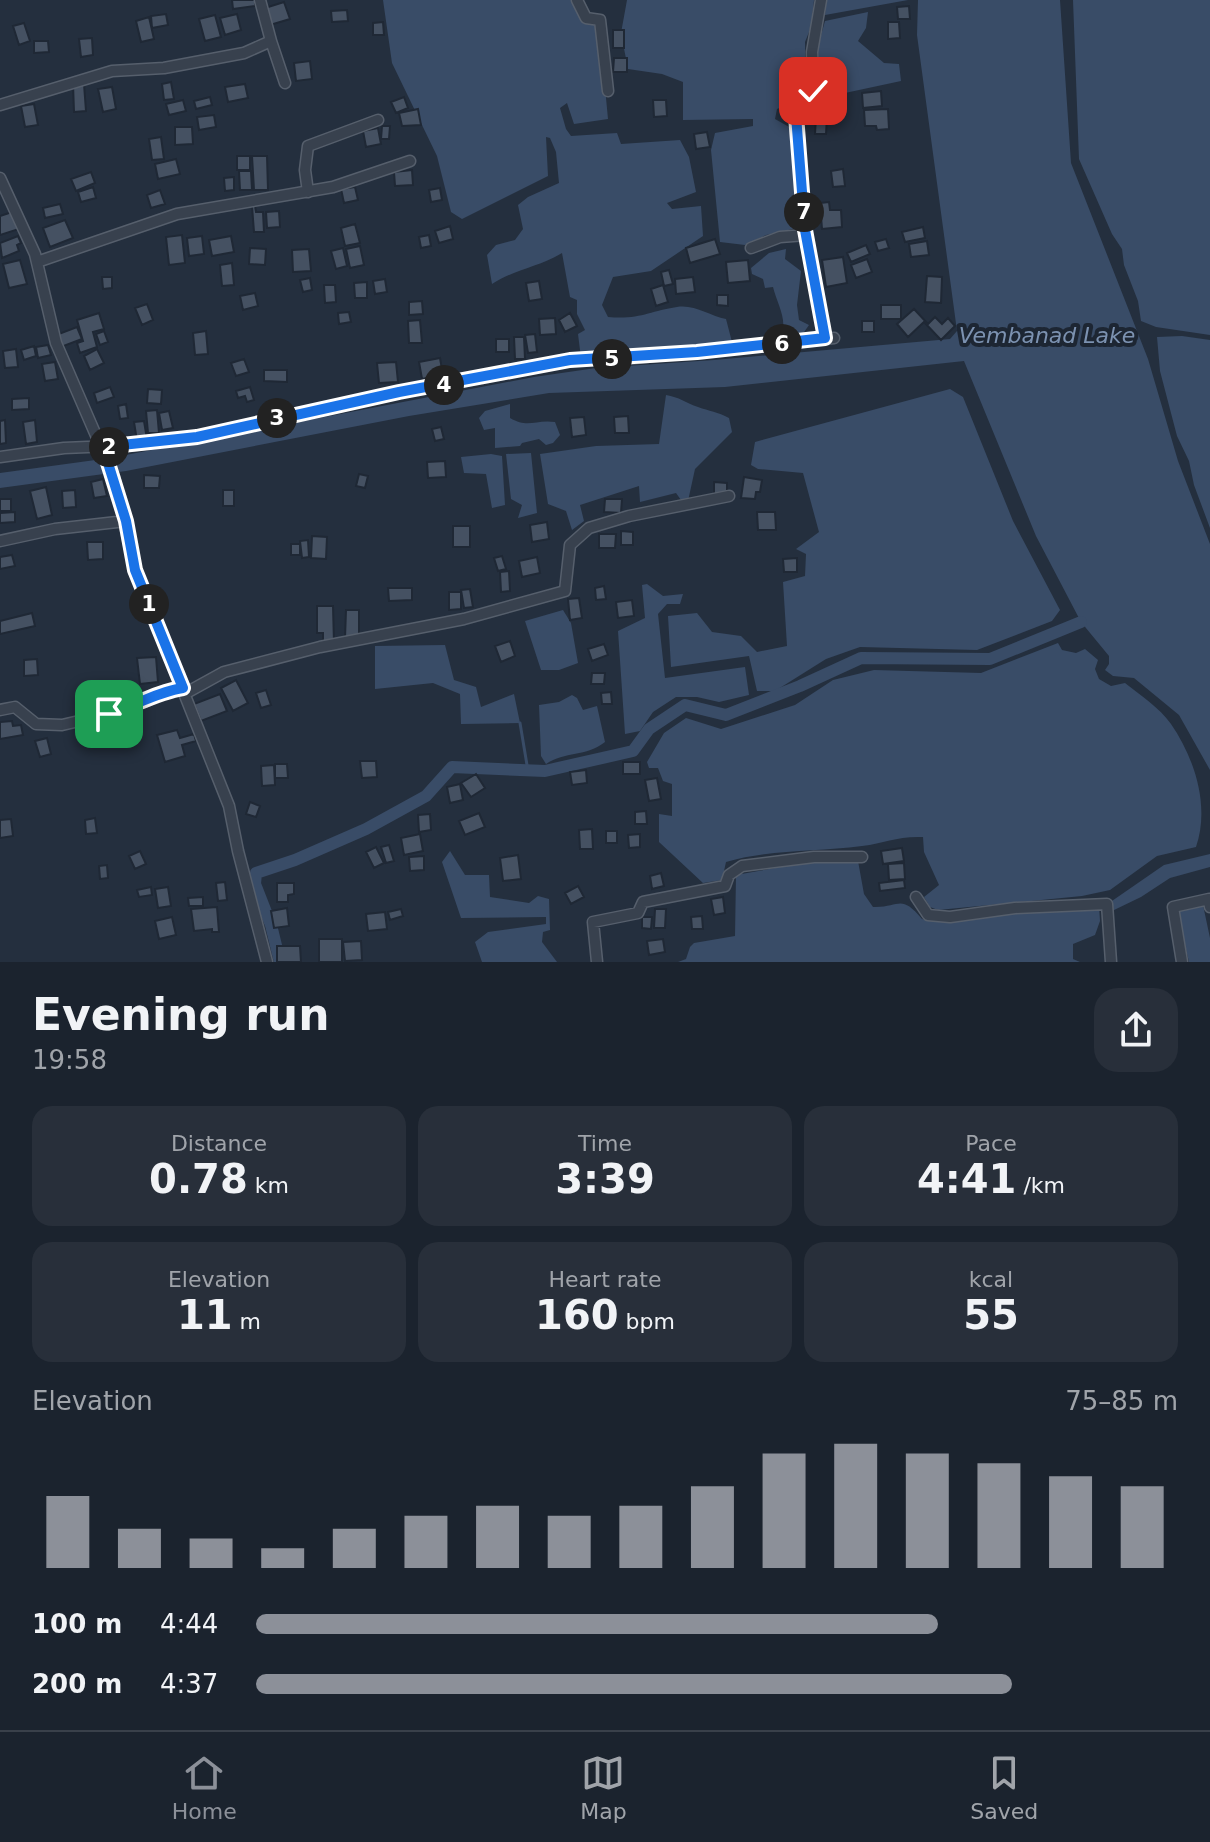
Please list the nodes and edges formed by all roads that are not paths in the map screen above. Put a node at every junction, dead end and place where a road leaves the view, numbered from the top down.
1 (260, 0) edge
2 (577, 0) edge
3 (821, 0) edge
4 (271, 41) junction
5 (285, 83) dead end
6 (608, 91) dead end
7 (0, 105) edge
8 (378, 120) dead end
9 (410, 161) dead end
10 (0, 178) edge
11 (308, 192) junction
12 (806, 235) junction
13 (751, 248) dead end
14 (37, 262) junction
15 (104, 450) junction
16 (0, 457) edge
17 (729, 496) dead end
18 (126, 521) junction
19 (0, 541) edge
20 (184, 691) junction
21 (0, 710) edge
22 (862, 857) dead end
23 (916, 897) dead end
24 (1210, 899) edge
25 (1210, 907) edge
26 (267, 962) edge
27 (597, 962) edge
28 (1111, 962) edge
29 (1182, 962) edge

1 - 4 street
2 - 6 street
3 - 12 street
4 - 5 street
4 - 7 street
8 - 11 street
9 - 11 street
10 - 14 street
11 - 14 street
12 - 13 street
12 - 15 street
14 - 15 street
15 - 16 street
15 - 18 street
17 - 20 street
18 - 19 street
18 - 20 street
20 - 21 street
20 - 26 street
22 - 27 street
23 - 28 street
24 - 25 street
24 - 29 street

